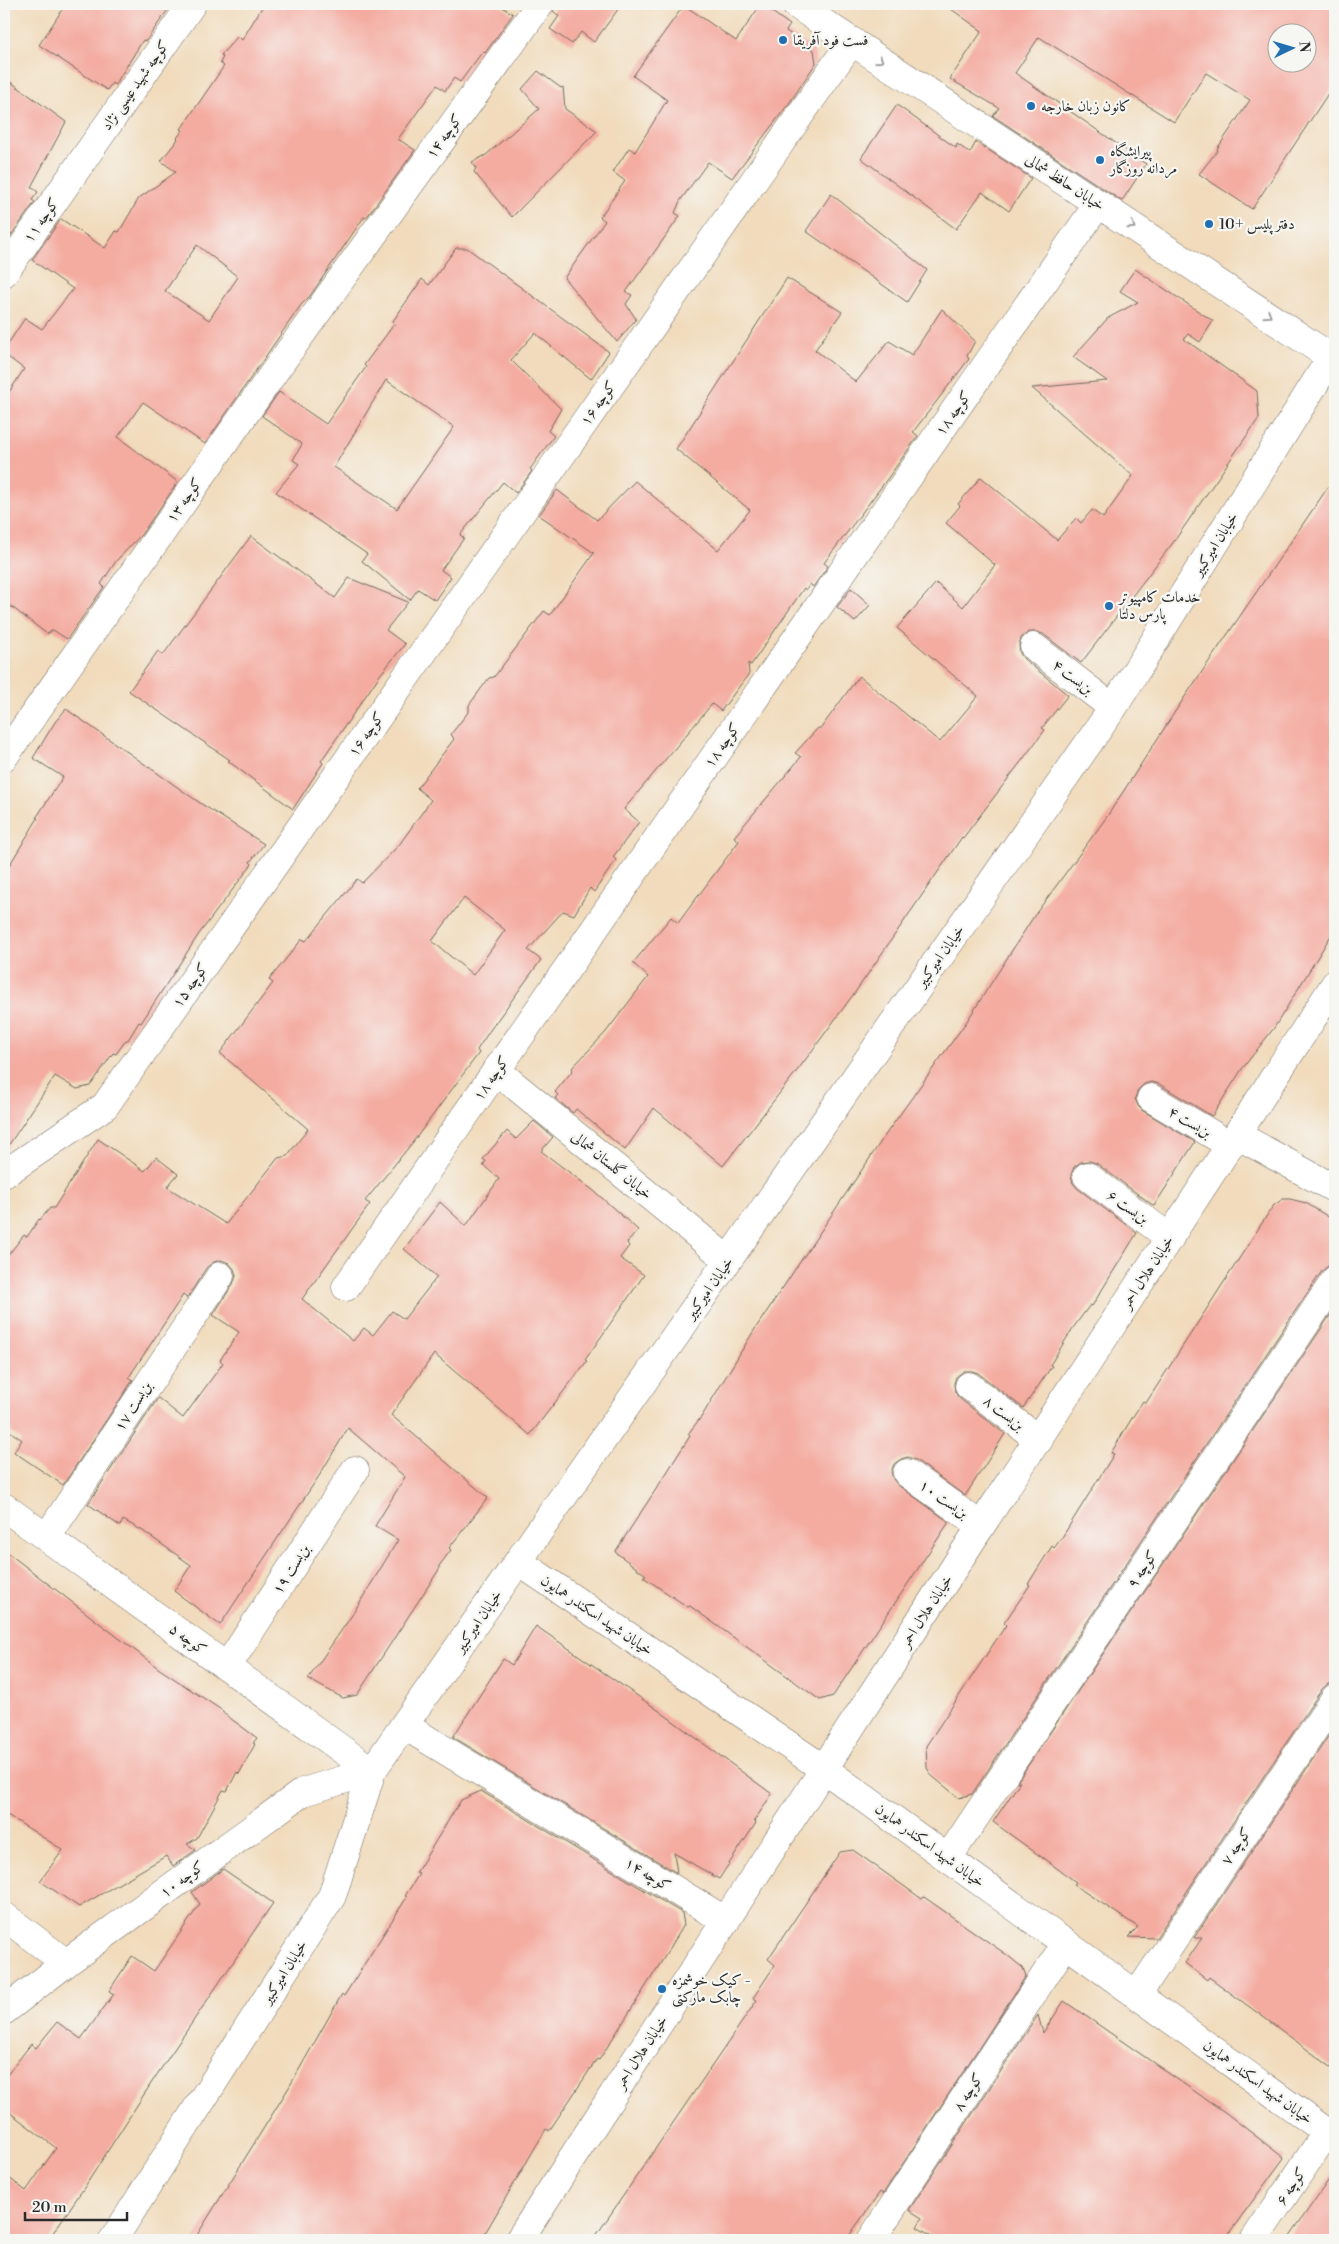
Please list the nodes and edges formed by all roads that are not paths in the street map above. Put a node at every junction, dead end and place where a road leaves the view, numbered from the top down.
1 (192, 4) edge
2 (540, 4) edge
3 (795, 4) edge
4 (852, 41) junction
5 (78, 167) joint
6 (1098, 204) junction
7 (348, 268) joint
8 (4, 273) edge
9 (1334, 356) edge
10 (1034, 647) dead end
11 (1113, 708) junction
12 (12, 727) edge
13 (4, 757) edge
14 (344, 764) joint
15 (1335, 984) edge
16 (496, 1070) junction
17 (1151, 1098) dead end
18 (1233, 1140) junction
19 (4, 1174) edge
20 (1087, 1176) dead end
21 (1335, 1189) edge
22 (1170, 1238) junction
23 (728, 1260) junction
24 (220, 1276) dead end
25 (1335, 1280) edge
26 (346, 1287) dead end
27 (970, 1386) dead end
28 (1039, 1440) junction
29 (355, 1470) dead end
30 (906, 1473) dead end
31 (4, 1507) edge
32 (981, 1526) junction
33 (47, 1537) junction
34 (518, 1562) junction
35 (227, 1667) junction
36 (1335, 1698) edge
37 (405, 1726) junction
38 (824, 1769) junction
39 (372, 1771) junction
40 (948, 1858) junction
41 (4, 1916) edge
42 (726, 1920) junction
43 (1066, 1943) junction
44 (66, 1963) junction
45 (1137, 1995) junction
46 (4, 2011) edge
47 (1331, 2135) edge
48 (113, 2240) edge
49 (519, 2240) edge
50 (871, 2240) edge
51 (1254, 2240) edge

1 - 5 street, کوچه شهید عیسی نژاد
2 - 7 street, کوچه ۱۴
3 - 4 street, خیابان حافظ شمالی
4 -> 6 street, خیابان حافظ شمالی
4 - 14 street, کوچه ۱۶
5 - 8 street, کوچه ۱۱
6 -> 9 street, خیابان حافظ شمالی
6 - 16 street, کوچه ۱۸
7 - 12 street, کوچه ۱۳
9 - 11 street, خیابان امیرکبیر
10 - 11 street, بن‌بست ۴
11 - 23 street, خیابان امیرکبیر
12 - 13 street
14 - 19 street, کوچه ۱۵
15 - 18 street, خیابان هلال احمر
16 - 23 street, خیابان گلستان شمالی
16 - 26 street, کوچه ۱۸
17 - 18 street, بن‌بست ۴
18 - 21 street, بن‌بست ۴
18 - 22 street, خیابان هلال احمر
20 - 22 street, بن‌بست ۶
22 - 28 street, خیابان هلال احمر
23 - 34 street, خیابان امیرکبیر
24 - 33 street, بن‌بست ۱۷
25 - 40 street, کوچه ۹
27 - 28 street, بن‌بست ۸
28 - 32 street, خیابان هلال احمر
29 - 35 street, بن‌بست ۱۹
30 - 32 street, بن‌بست ۱۰
31 - 33 street, کوچه ۵
32 - 38 street, خیابان هلال احمر
33 - 35 street, کوچه ۵
34 - 37 street, خیابان امیرکبیر
34 - 38 street, خیابان شهید اسکندر همایون
35 - 39 street, کوچه ۵
36 - 45 street, کوچه ۷
37 - 39 street, خیابان امیرکبیر
37 - 42 street, کوچه ۱۴
38 - 40 street, خیابان شهید اسکندر همایون
38 - 42 street, خیابان هلال احمر
39 - 44 street, کوچه ۱۰
39 - 48 street, خیابان امیرکبیر
40 - 43 street, خیابان شهید اسکندر همایون
41 - 44 street
42 - 49 street, خیابان هلال احمر
43 - 45 street, خیابان شهید اسکندر همایون
43 - 50 street, کوچه ۸
44 - 46 street, کوچه ۱۰
45 - 47 street, خیابان شهید اسکندر همایون
47 - 51 street, کوچه ۶

